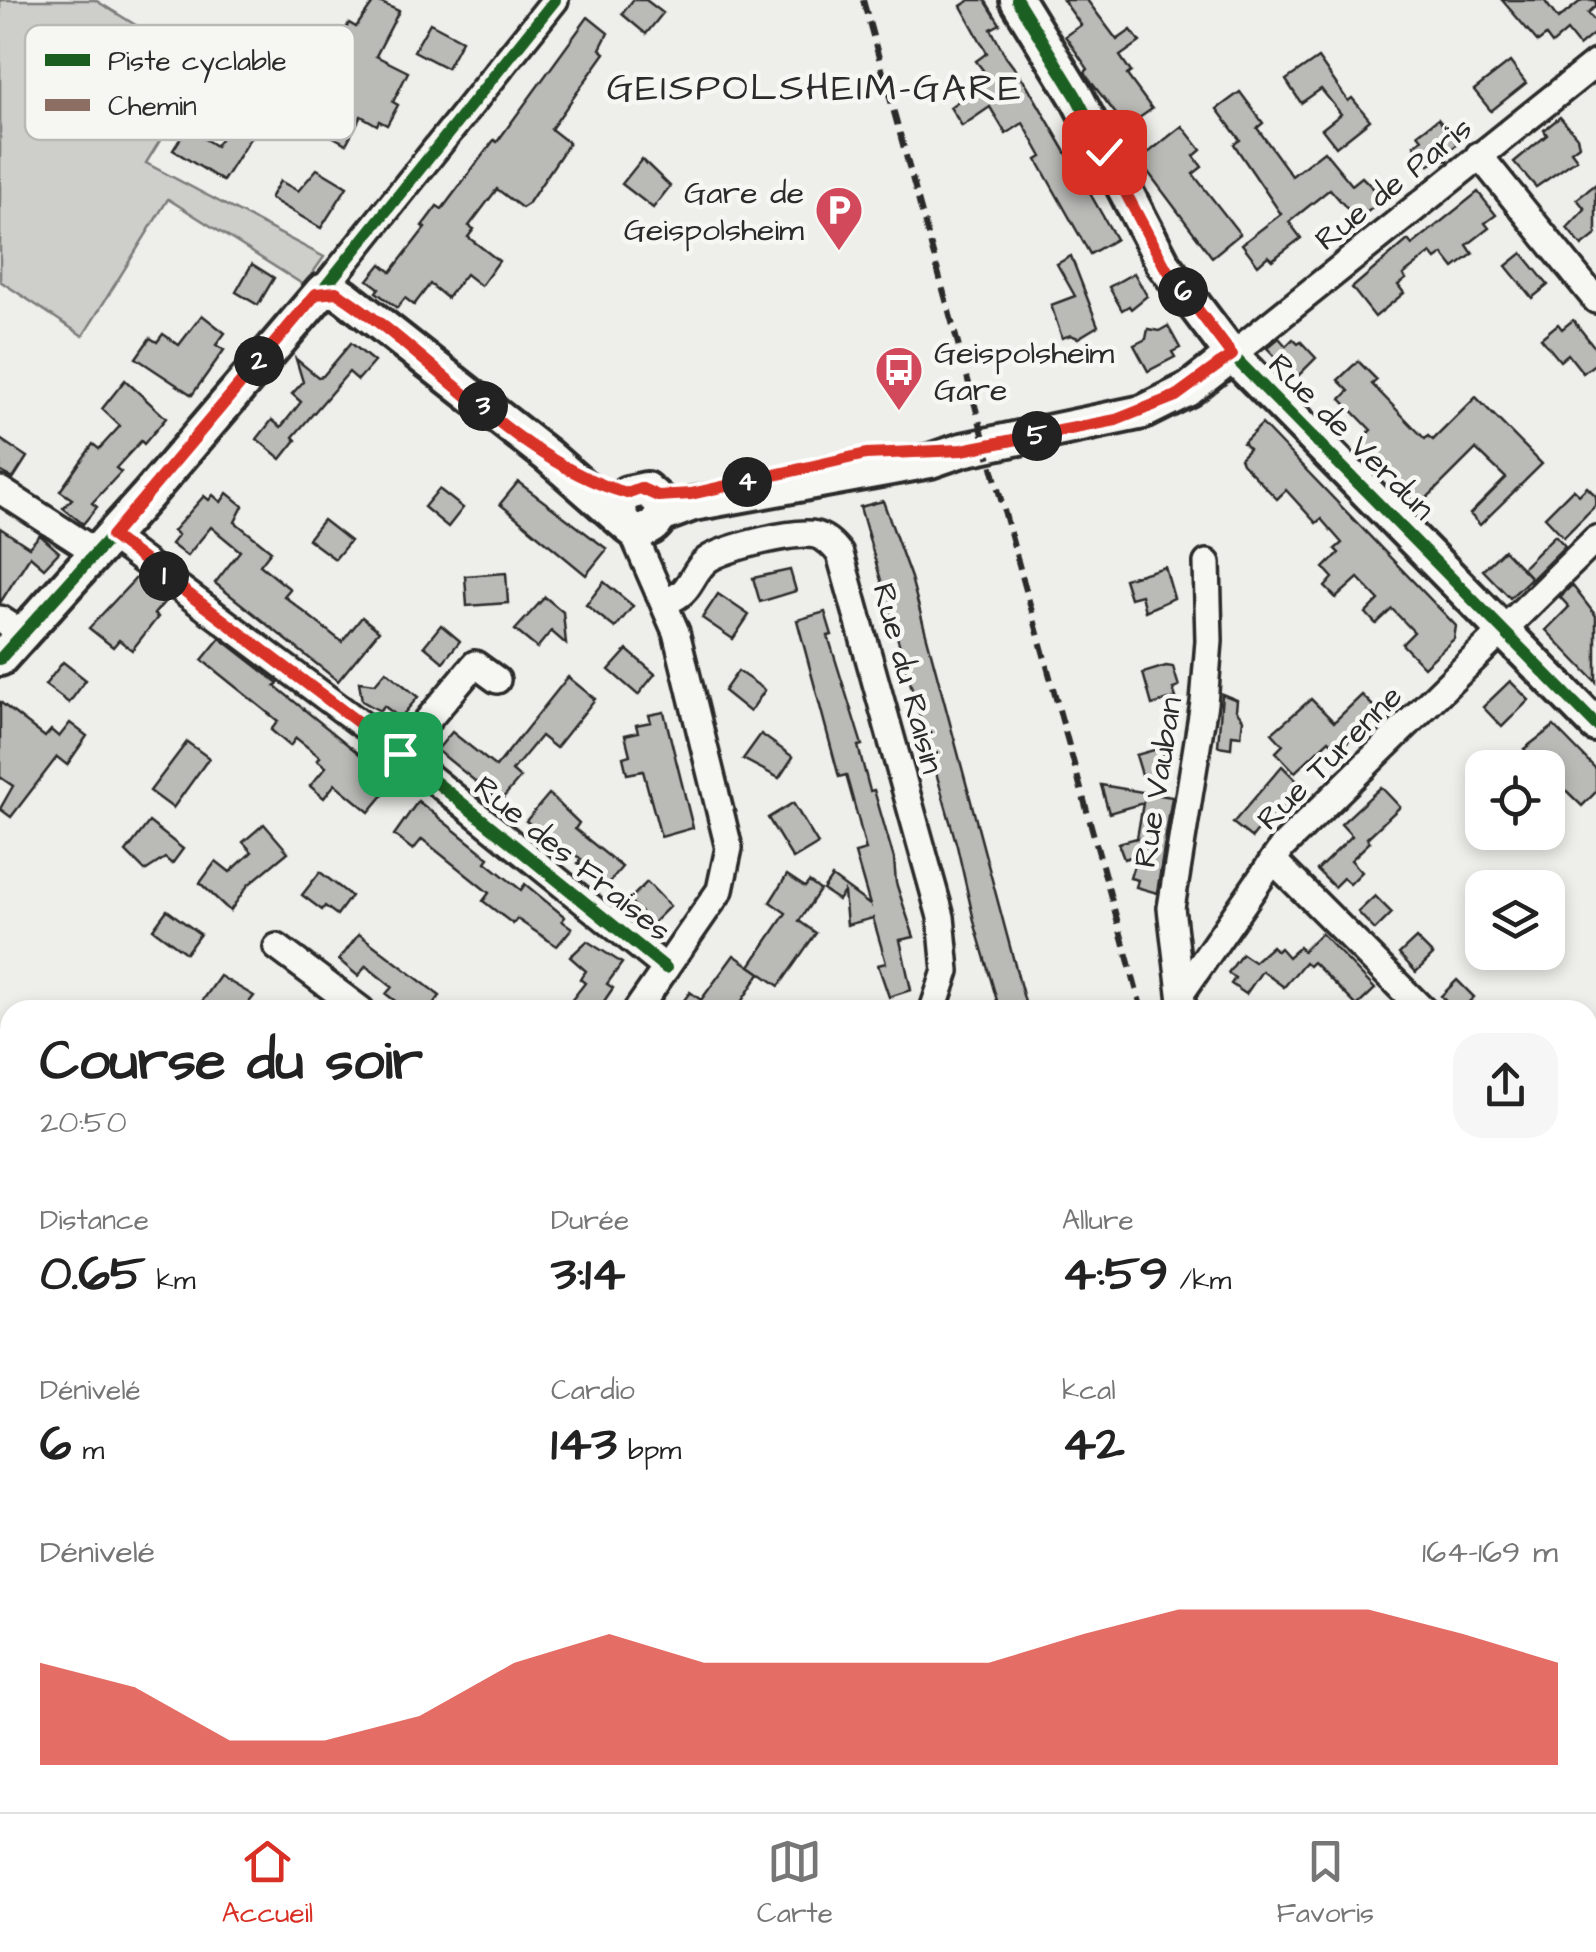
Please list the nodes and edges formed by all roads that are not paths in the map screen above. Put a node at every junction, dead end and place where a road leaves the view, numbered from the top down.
1 (555, 0) edge
2 (1017, 0) edge
3 (1596, 62) edge
4 (1479, 155) junction
5 (322, 291) junction
6 (1596, 300) edge
7 (1232, 355) junction
8 (0, 490) edge
9 (642, 513) junction
10 (1596, 538) edge
11 (104, 545) junction
12 (1207, 563) dead end
13 (674, 598) junction
14 (12, 627) edge
15 (1503, 630) junction
16 (676, 632) junction
17 (0, 659) edge
18 (496, 680) dead end
19 (1596, 725) edge
20 (400, 754) junction
21 (1273, 860) junction
22 (276, 947) dead end
23 (666, 968) junction
24 (348, 1000) edge
25 (645, 1000) edge
26 (937, 1000) edge
27 (1183, 1000) edge
28 (1184, 1000) edge
29 (1412, 1000) edge

1 - 5 street
2 - 7 main road, Rue de Verdun
3 - 4 street, Rue de Paris
4 - 6 street
4 - 7 street, Rue de Paris
5 - 9 main road
5 - 11 main road
7 - 9 main road
7 - 15 main road, Rue de Verdun
8 - 11 street, Rue des Fraises
9 - 13 street
9 - 16 street
10 - 15 street, Rue Turenne
11 - 14 main road
11 - 20 street, Rue des Fraises
12 - 27 street, Rue Vauban
13 - 16 street
13 - 26 street, Rue du Raisin
14 - 17 main road
15 - 19 main road, Rue de Verdun
15 - 21 street, Rue Turenne
16 - 23 street
18 - 20 street
20 - 23 street, Rue des Fraises
21 - 28 street, Rue Turenne
21 - 29 street
22 - 24 street
23 - 25 street

